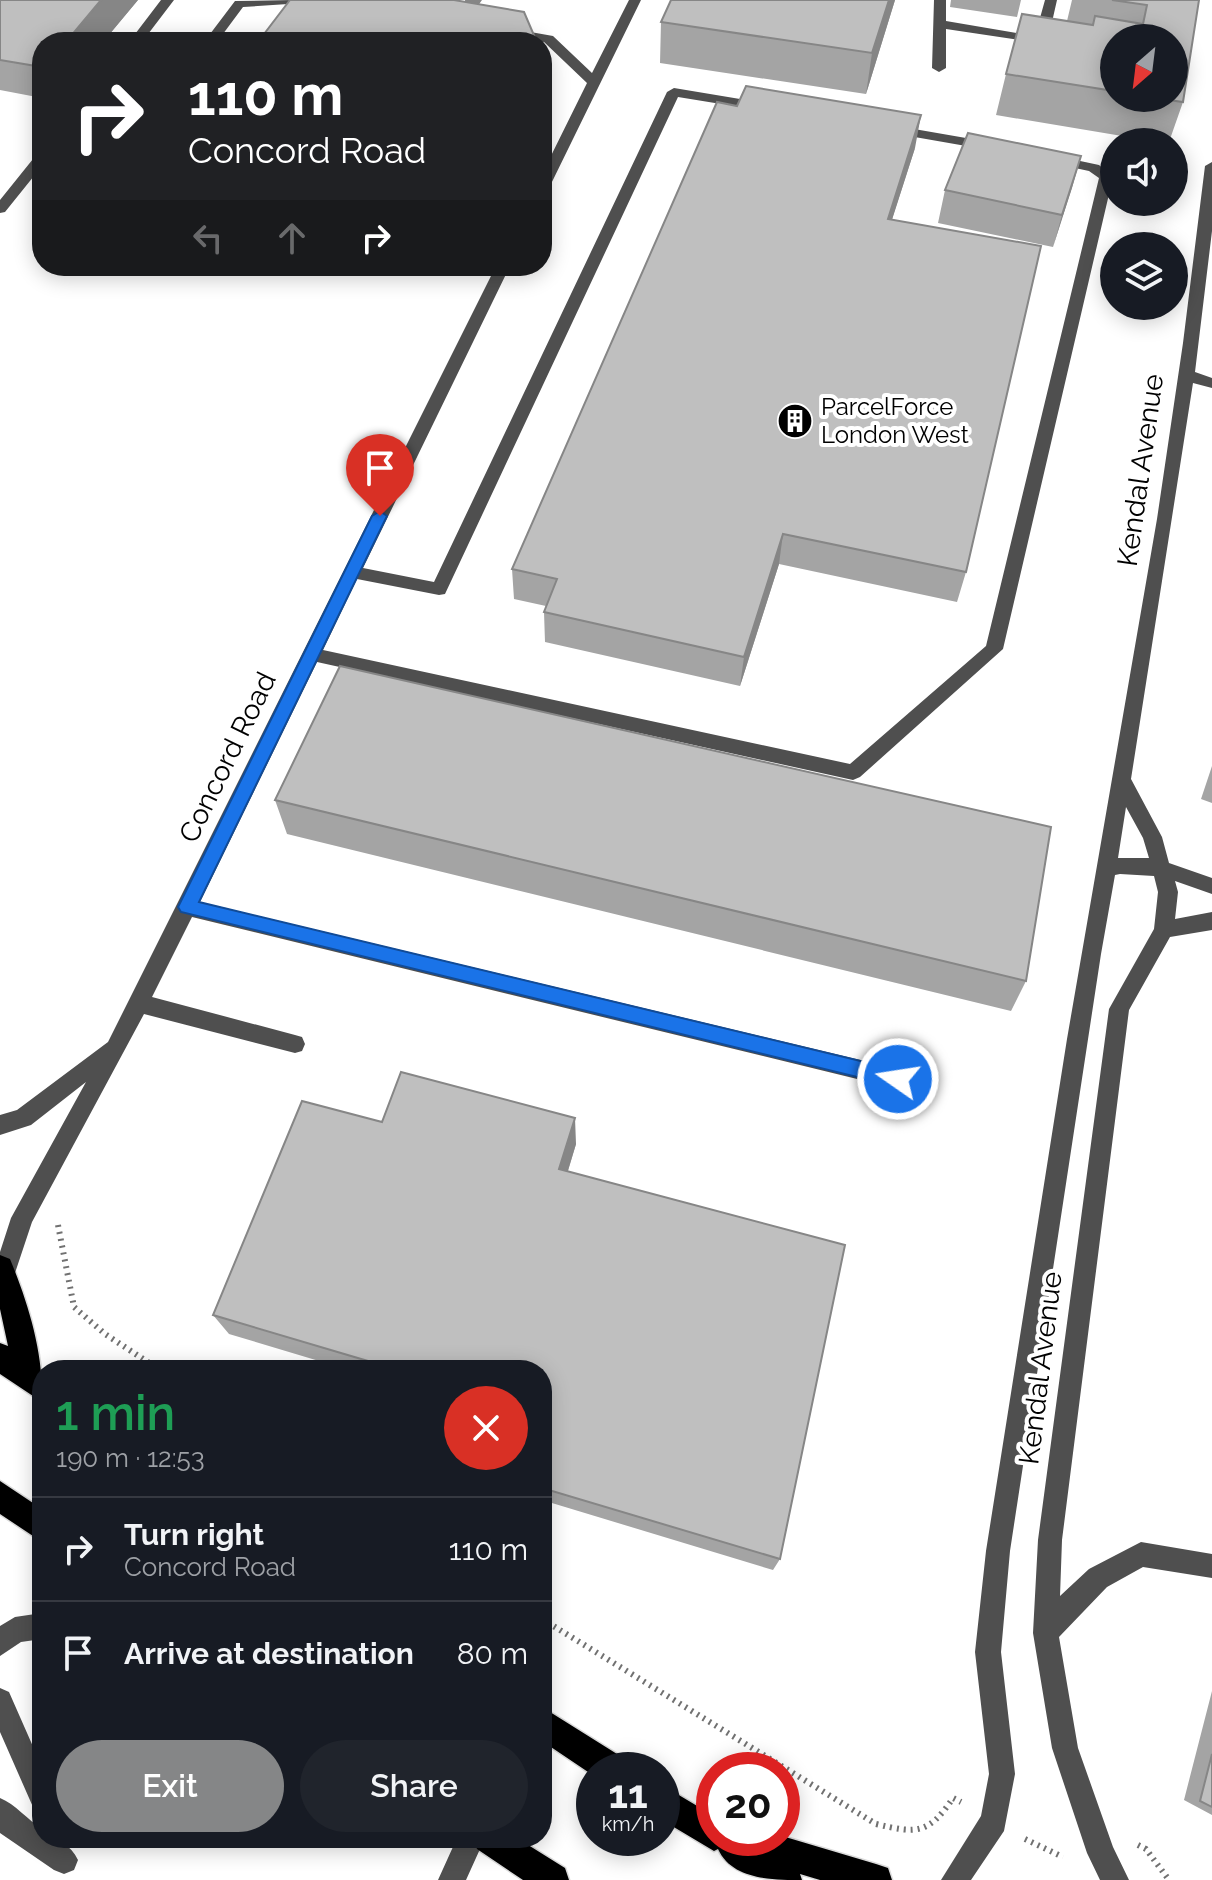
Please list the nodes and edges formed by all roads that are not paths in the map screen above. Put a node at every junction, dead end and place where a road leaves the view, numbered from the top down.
1 (168, 0) edge
2 (288, 0) edge
3 (635, 0) edge
4 (940, 0) edge
5 (1051, 0) edge
6 (939, 24) junction
7 (489, 29) edge
8 (143, 32) edge
9 (218, 32) edge
10 (507, 32) edge
11 (552, 43) edge
12 (939, 68) dead end
13 (594, 82) junction
14 (780, 110) edge
15 (870, 126) edge
16 (1007, 149) edge
17 (1036, 155) edge
18 (1212, 166) edge
19 (552, 168) edge
20 (32, 169) edge
21 (0, 209) edge
22 (1208, 254) edge
23 (498, 276) edge
24 (1186, 375) junction
25 (1212, 383) edge
26 (352, 572) junction
27 (311, 654) junction
28 (1123, 782) junction
29 (1161, 867) junction
30 (1106, 868) junction
31 (1212, 886) edge
32 (187, 907) junction
33 (1212, 921) edge
34 (1164, 930) junction
35 (138, 1003) junction
36 (295, 1044) dead end
37 (117, 1046) junction
38 (898, 1079) dead end
39 (0, 1125) edge
40 (2, 1271) edge
41 (0, 1357) edge
42 (32, 1371) edge
43 (32, 1381) edge
44 (0, 1496) edge
45 (32, 1520) edge
46 (1212, 1566) edge
47 (32, 1627) edge
48 (1046, 1633) junction
49 (0, 1643) edge
50 (0, 1701) edge
51 (552, 1730) edge
52 (586, 1752) edge
53 (32, 1775) edge
54 (0, 1811) edge
55 (32, 1838) edge
56 (46, 1848) edge
57 (60, 1848) edge
58 (466, 1848) edge
59 (503, 1848) edge
60 (749, 1856) edge
61 (791, 1856) edge
62 (452, 1880) edge
63 (553, 1880) edge
64 (786, 1880) edge
65 (876, 1880) edge
66 (955, 1880) edge
67 (1115, 1880) edge

1 - 8 street
2 - 9 street
3 - 13 street
4 - 6 street
5 - 6 street
6 - 12 street
7 - 10 street
11 - 13 street
13 - 19 street
14 - 26 street
15 - 16 street
17 - 27 street
18 - 22 street, Kendal Avenue
20 - 21 street
22 - 24 street, Kendal Avenue
23 - 26 street, Concord Road
24 - 25 street
24 - 28 street, Kendal Avenue
26 - 27 street, Concord Road
27 - 32 street, Concord Road
28 - 29 street, Kendal Avenue
28 - 30 street, Kendal Avenue
29 - 30 street
29 - 31 street
29 - 34 street, Kendal Avenue
30 - 66 street, Kendal Avenue
32 - 35 street, Concord Road
32 - 38 street
33 - 34 street
34 - 48 street, Kendal Avenue
35 - 36 street
35 - 37 street, Concord Road
37 - 39 street
37 - 40 street, Concord Road
40 - 42 highway
41 - 43 highway
44 - 45 highway
46 - 48 street
47 - 49 street
48 - 67 street, Kendal Avenue
50 - 53 street
51 - 52 highway
54 - 55 street
56 - 57 street
58 - 62 street
59 - 63 highway
60 - 64 highway
61 - 65 highway

